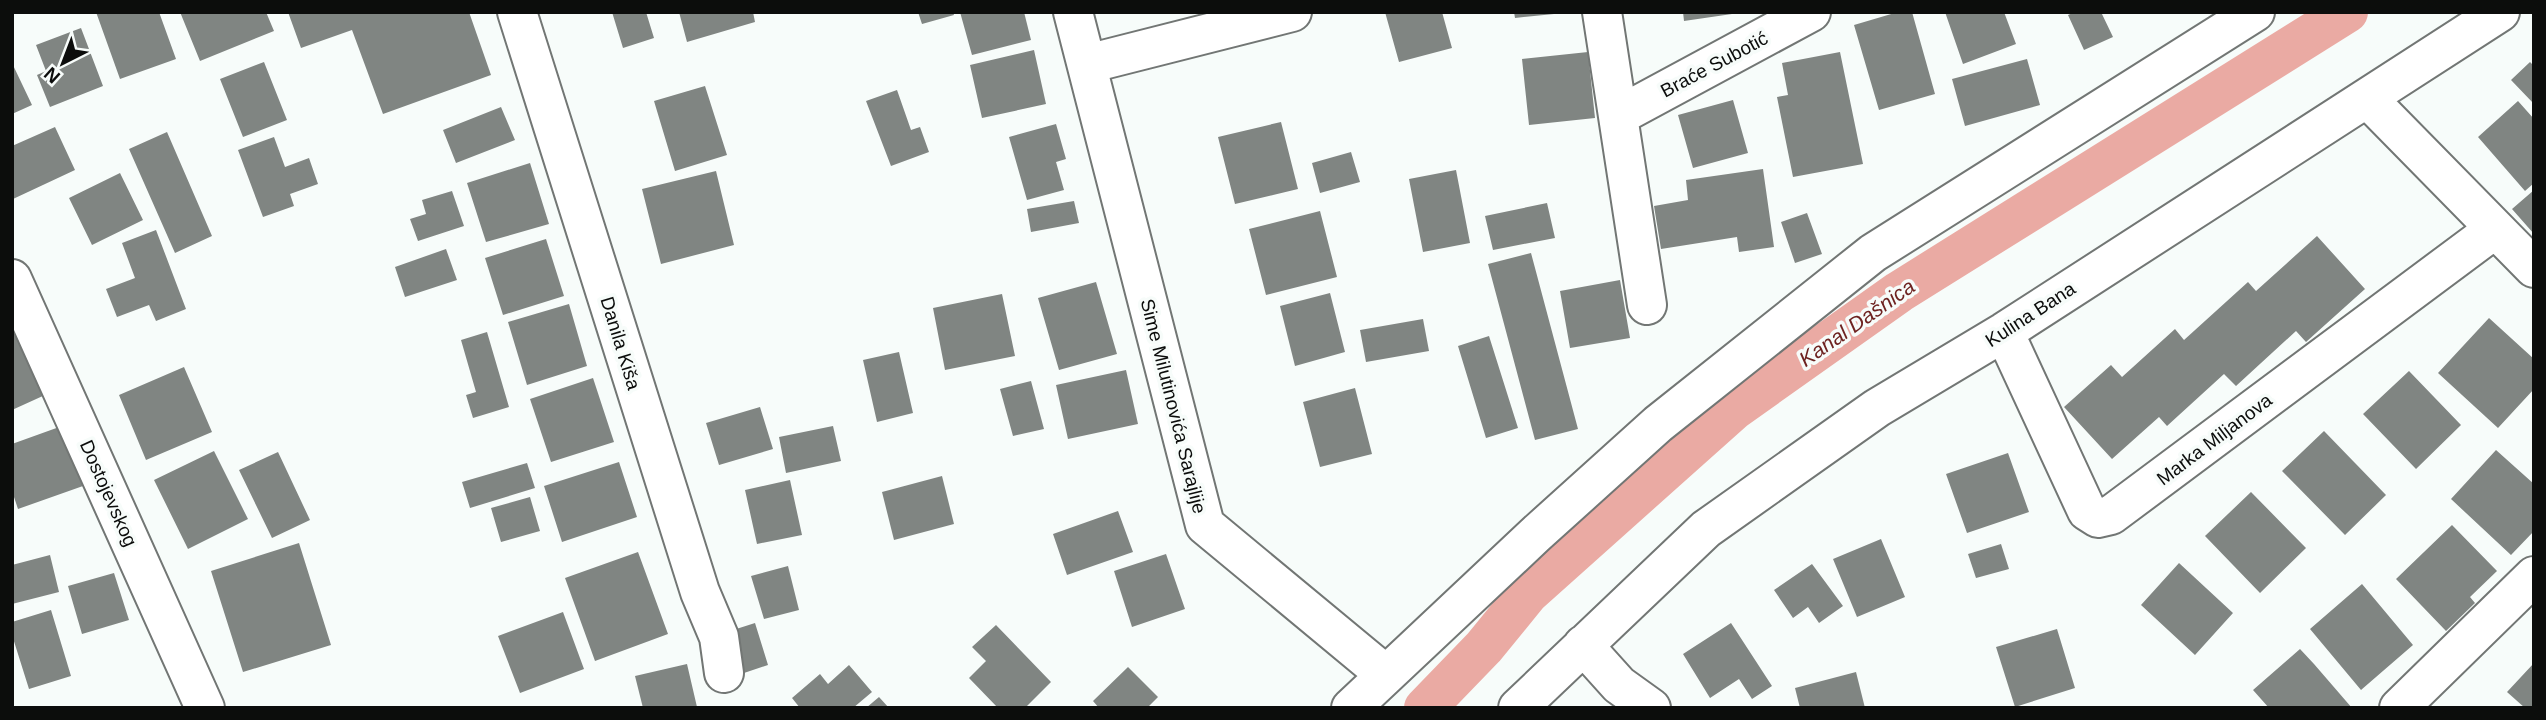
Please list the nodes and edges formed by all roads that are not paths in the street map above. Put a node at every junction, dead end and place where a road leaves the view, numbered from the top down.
1 (517, 12) edge
2 (1073, 12) edge
3 (1292, 12) edge
4 (1602, 12) edge
5 (1811, 12) edge
6 (2255, 12) edge
7 (2500, 12) edge
8 (1087, 64) junction
9 (2367, 98) junction
10 (1618, 116) junction
11 (2495, 229) junction
12 (2534, 268) edge
13 (12, 279) edge
14 (1647, 305) dead end
15 (2004, 332) junction
16 (2534, 576) edge
17 (1583, 645) junction
18 (724, 673) dead end
19 (1386, 675) junction
20 (205, 708) edge
21 (1351, 708) edge
22 (1518, 708) edge
23 (1651, 708) edge
24 (2399, 708) edge

1 - 18 street, Danila Kiša
2 - 8 street, Sime Milutinovića Sarajlije
3 - 8 street
4 - 10 street
5 - 10 street, Braće Subotić
6 - 19 street
7 - 9 street, Kulina Bana
8 - 19 street, Sime Milutinovića Sarajlije
9 - 11 street
9 - 15 street, Kulina Bana
10 - 14 street
11 - 12 street
11 - 15 street, Marka Miljanova
13 - 20 street, Dostojevskog
15 - 17 street, Kulina Bana
16 - 24 street
17 - 22 street, Kulina Bana
17 - 23 street
19 - 21 street

